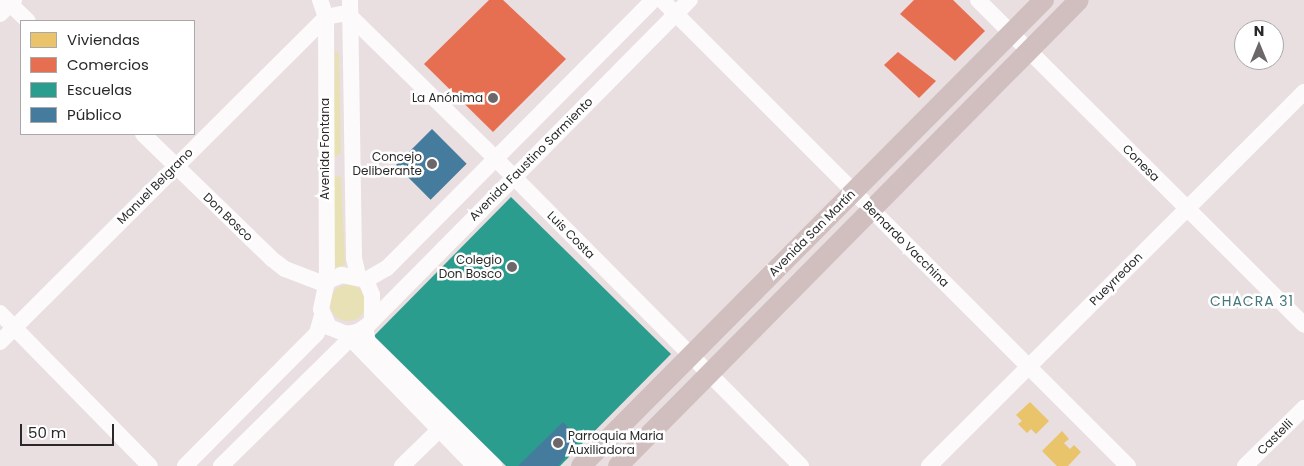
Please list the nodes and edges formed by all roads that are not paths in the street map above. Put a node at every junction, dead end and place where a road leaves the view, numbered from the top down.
1 (320, 0) edge
2 (654, 0) edge
3 (662, 0) edge
4 (690, 0) edge
5 (978, 0) edge
6 (1044, 0) edge
7 (1079, 0) edge
8 (8, 5) edge
9 (340, 12) edge
10 (676, 14) junction
11 (27, 20) edge
12 (1011, 33) junction
13 (1029, 50) junction
14 (1304, 92) edge
15 (144, 135) edge
16 (496, 160) junction
17 (175, 165) junction
18 (513, 177) junction
19 (853, 191) junction
20 (871, 209) junction
21 (1187, 209) junction
22 (362, 278) junction
23 (325, 283) junction
24 (0, 313) edge
25 (322, 315) junction
26 (1304, 325) edge
27 (14, 328) junction
28 (358, 330) junction
29 (0, 342) edge
30 (691, 355) junction
31 (1028, 367) junction
32 (708, 373) junction
33 (1304, 408) edge
34 (440, 429) junction
35 (939, 463) edge
36 (150, 466) edge
37 (185, 466) edge
38 (221, 466) edge
39 (402, 466) edge
40 (475, 466) edge
41 (494, 466) edge
42 (581, 466) edge
43 (618, 466) edge
44 (801, 466) edge
45 (1128, 466) edge
46 (1245, 466) edge

1 - 9 street
2 - 16 street, Avenida Faustino Sarmiento
3 - 10 street, Bernardo Vacchina
4 - 10 street, Avenida Faustino Sarmiento
5 - 12 street, Conesa
6 - 12 main road, Avenida San Martín
7 - 13 main road, Avenida San Martín
8 - 11 street
9 - 16 street, Luis Costa
9 - 17 street, Manuel Belgrano
9 - 22 street, Avenida Fontana
9 - 23 street, Avenida Fontana
10 - 18 street, Avenida Faustino Sarmiento
10 - 19 street, Bernardo Vacchina
12 - 13 street, Conesa
12 - 19 main road, Avenida San Martín
13 - 20 main road, Avenida San Martín
13 - 21 street, Conesa
14 - 21 street, Pueyrredon
15 - 17 street, Don Bosco
16 - 18 street, Luis Costa
16 - 22 street, Avenida Faustino Sarmiento
17 - 23 street, Don Bosco
17 - 27 street, Manuel Belgrano
18 - 28 street, Avenida Faustino Sarmiento
18 - 30 street, Luis Costa
19 - 20 street, Bernardo Vacchina
19 - 30 main road, Avenida San Martín
20 - 31 street, Bernardo Vacchina
20 - 32 main road, Avenida San Martín
21 - 26 street, Conesa
21 - 31 street, Pueyrredon
22 - 23 street, Avenida Faustino Sarmiento
22 - 28 street
23 - 25 street
24 - 27 street
25 - 28 street
25 - 37 street
27 - 29 street, Manuel Belgrano
27 - 36 street
28 - 34 street
28 - 38 street, Avenida Faustino Sarmiento
28 - 41 street
30 - 32 street, Luis Costa
30 - 42 main road, Avenida San Martín
31 - 35 street, Pueyrredon
31 - 45 street, Bernardo Vacchina
32 - 43 main road, Avenida San Martín
32 - 44 street, Luis Costa
33 - 46 street, Castelli
34 - 39 street
34 - 40 street

